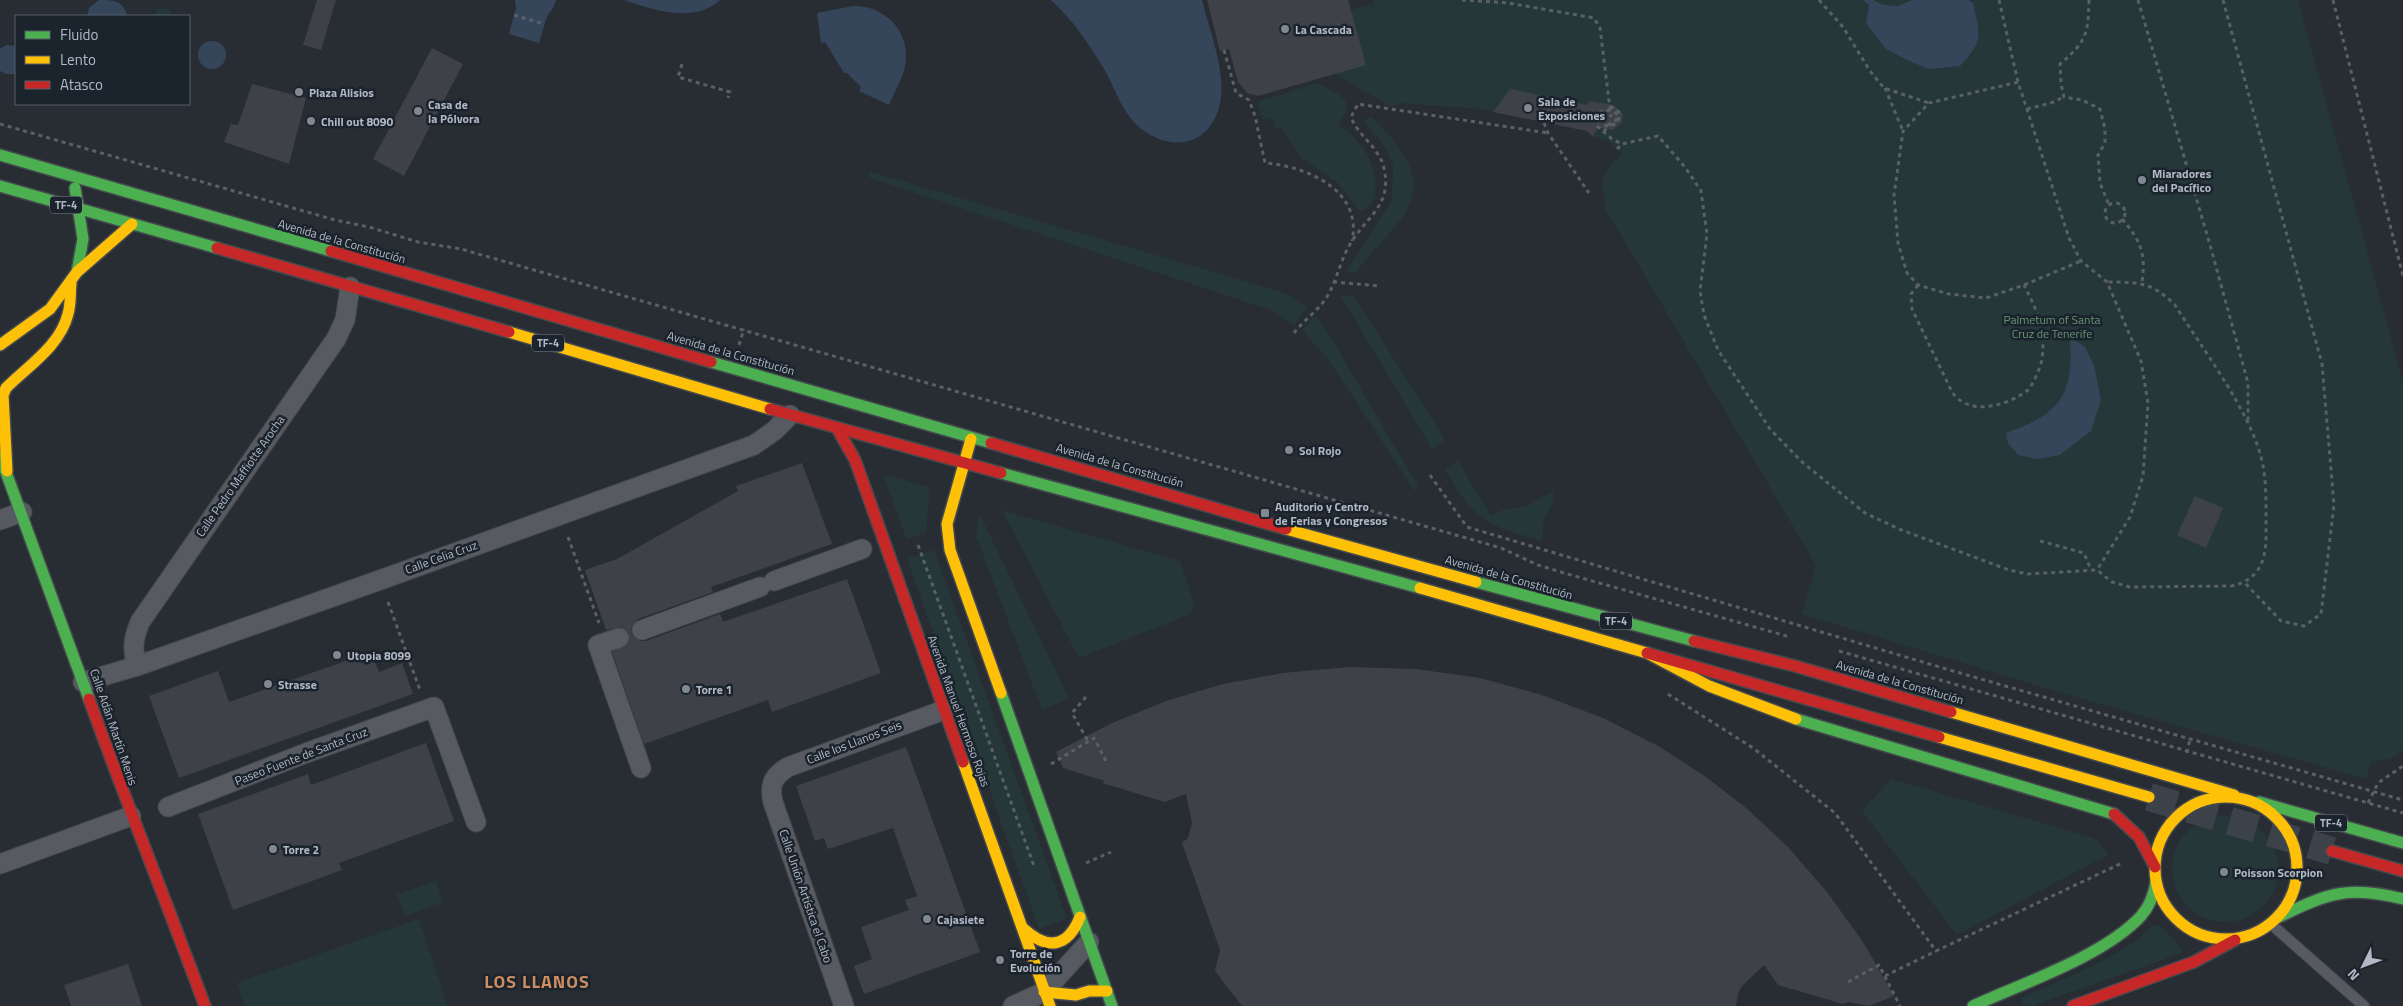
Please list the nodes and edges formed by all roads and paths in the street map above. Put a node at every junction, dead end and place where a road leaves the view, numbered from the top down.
1 (1462, 0) edge
2 (1819, 0) edge
3 (1999, 0) edge
4 (2089, 0) edge
5 (2138, 0) edge
6 (2223, 0) edge
7 (2333, 0) edge
8 (514, 16) dead end
9 (544, 24) dead end
10 (1224, 50) dead end
11 (682, 64) dead end
12 (2018, 82) junction
13 (1884, 88) junction
14 (2064, 97) junction
15 (728, 98) dead end
16 (1929, 103) junction
17 (1609, 106) junction
18 (2027, 109) junction
19 (1614, 110) junction
20 (1544, 123) dead end
21 (0, 124) edge
22 (1597, 126) dead end
23 (1903, 131) junction
24 (1604, 132) junction
25 (1548, 133) junction
26 (1622, 144) junction
27 (1617, 149) dead end
28 (0, 155) edge
29 (72, 175) junction
30 (0, 186) edge
31 (1589, 193) dead end
32 (2109, 205) junction
33 (80, 210) junction
34 (2122, 219) junction
35 (132, 224) junction
36 (1352, 241) junction
37 (2081, 261) junction
38 (77, 272) junction
39 (2403, 276) edge
40 (1333, 282) junction
41 (2107, 282) junction
42 (2142, 282) junction
43 (70, 283) junction
44 (1918, 285) junction
45 (2024, 285) junction
46 (1380, 286) dead end
47 (350, 287) junction
48 (1294, 333) dead end
49 (0, 344) edge
50 (790, 415) junction
51 (2248, 424) junction
52 (837, 428) junction
53 (972, 436) junction
54 (0, 456) edge
55 (964, 463) junction
56 (7, 471) junction
57 (1430, 475) dead end
58 (22, 512) junction
59 (0, 520) edge
60 (568, 537) dead end
61 (2040, 541) dead end
62 (924, 542) dead end
63 (918, 545) junction
64 (911, 547) dead end
65 (862, 549) dead end
66 (2092, 570) junction
67 (2097, 570) junction
68 (2245, 583) junction
69 (388, 602) dead end
70 (642, 630) dead end
71 (1797, 639) dead end
72 (613, 640) joint
73 (1834, 650) dead end
74 (1647, 653) junction
75 (137, 666) junction
76 (83, 682) junction
77 (1667, 694) dead end
78 (1086, 697) dead end
79 (431, 708) junction
80 (944, 710) junction
81 (1088, 741) junction
82 (1106, 761) dead end
83 (1049, 766) dead end
84 (2403, 766) edge
85 (641, 768) dead end
86 (771, 785) joint
87 (2374, 791) junction
88 (2234, 795) junction
89 (2149, 797) tunnel mouth
90 (2403, 800) edge
91 (2259, 802) junction
92 (2368, 803) junction
93 (168, 807) dead end
94 (2403, 813) edge
95 (131, 816) junction
96 (476, 822) dead end
97 (2403, 843) edge
98 (2332, 851) tunnel mouth
99 (1111, 852) dead end
100 (2122, 863) dead end
101 (0, 864) edge
102 (1084, 864) dead end
103 (2155, 867) junction
104 (2403, 872) edge
105 (1037, 873) dead end
106 (2156, 882) junction
107 (2403, 899) edge
108 (1080, 917) junction
109 (2275, 920) junction
110 (1024, 929) junction
111 (2235, 940) junction
112 (1089, 942) junction
113 (1936, 951) junction
114 (1885, 976) junction
115 (1848, 982) dead end
116 (1107, 991) junction
117 (1047, 999) edge
118 (204, 1006) edge
119 (844, 1006) edge
120 (1013, 1006) edge
121 (1112, 1006) edge
122 (1900, 1006) edge
123 (1973, 1006) edge
124 (2073, 1006) edge
125 (2364, 1006) edge

1 - 17 path
2 - 13 path
3 - 12 path
4 - 14 path
5 - 51 path
6 - 68 path
7 - 39 path
8 - 9 path
10 - 36 path
11 - 15 path
12 - 16 path
12 - 18 path
13 - 16 path
13 - 23 path
14 - 18 path
14 - 32 path
16 - 23 path
17 - 19 path
17 - 19 path
18 - 37 path
19 - 24 path
20 - 25 path
21 - 71 path
22 - 24 path
23 - 44 path
24 - 26 path
25 - 31 path
25 - 36 path
26 - 27 path
26 - 66 path
28 - 29 main road, Avenida de la Constitución / TF-4
29 - 33 main road
29 - 53 main road, Avenida de la Constitución / TF-4
30 - 33 main road, TF-4
32 - 34 path
32 - 34 path
33 - 35 main road, TF-4
33 - 38 main road
34 - 42 path
35 - 38 main road
35 - 47 main road, TF-4
36 - 40 path
37 - 41 path
37 - 45 path
38 - 43 main road
40 - 46 path
40 - 48 path
41 - 42 path
41 - 67 path
42 - 51 path
43 - 49 main road
43 - 56 main road
44 - 45 path
44 - 45 path
47 - 50 main road, TF-4
47 - 75 street, Calle Pedro Maffiotte Arocha
50 - 52 main road, TF-4
50 - 75 street, Calle Celia Cruz
51 - 68 path
52 - 55 main road, TF-4
52 - 80 main road, Avenida Manuel Hermoso Rojas
53 - 55 main road
53 - 88 main road, Avenida de la Constitución / TF-4
54 - 56 main road, Calle Adán Martín Menis
55 - 74 main road, TF-4
55 - 108 main road
56 - 58 main road, Calle Adán Martín Menis
57 - 87 path
58 - 59 street
58 - 76 main road, Calle Adán Martín Menis
60 - 72 path
61 - 66 path
62 - 63 path
63 - 64 path
63 - 105 path
65 - 70 street
66 - 67 path
67 - 68 path
69 - 79 path
72 - 85 street
73 - 92 path
74 - 89 main road, TF-4
74 - 103 main road
75 - 76 street, Calle Celia Cruz
76 - 95 main road, Calle Adán Martín Menis
77 - 113 path
78 - 81 path
79 - 93 street, Paseo Fuente de Santa Cruz
79 - 96 street
80 - 86 street, Calle los Llanos Seis
80 - 110 main road, Avenida Manuel Hermoso Rojas
81 - 82 path
81 - 83 path
84 - 87 path
86 - 119 street, Calle Unión Artística el Cabo
87 - 90 path
87 - 92 path
88 - 91 main road, TF-4
88 - 103 main road
91 - 97 main road, TF-4
91 - 109 main road
92 - 94 path
95 - 101 street
95 - 118 main road, Calle Adán Martín Menis
98 - 104 main road
99 - 102 path
100 - 113 path
103 - 106 main road
106 - 111 main road
106 - 123 main road
107 - 109 main road
108 - 110 main road
108 - 112 main road
109 - 111 main road
109 - 125 lane
110 - 117 main road, Avenida Manuel Hermoso Rojas
111 - 124 main road
112 - 116 main road
112 - 117 street
113 - 114 path
114 - 115 path
114 - 122 path
116 - 117 main road
116 - 121 main road
117 - 120 street

